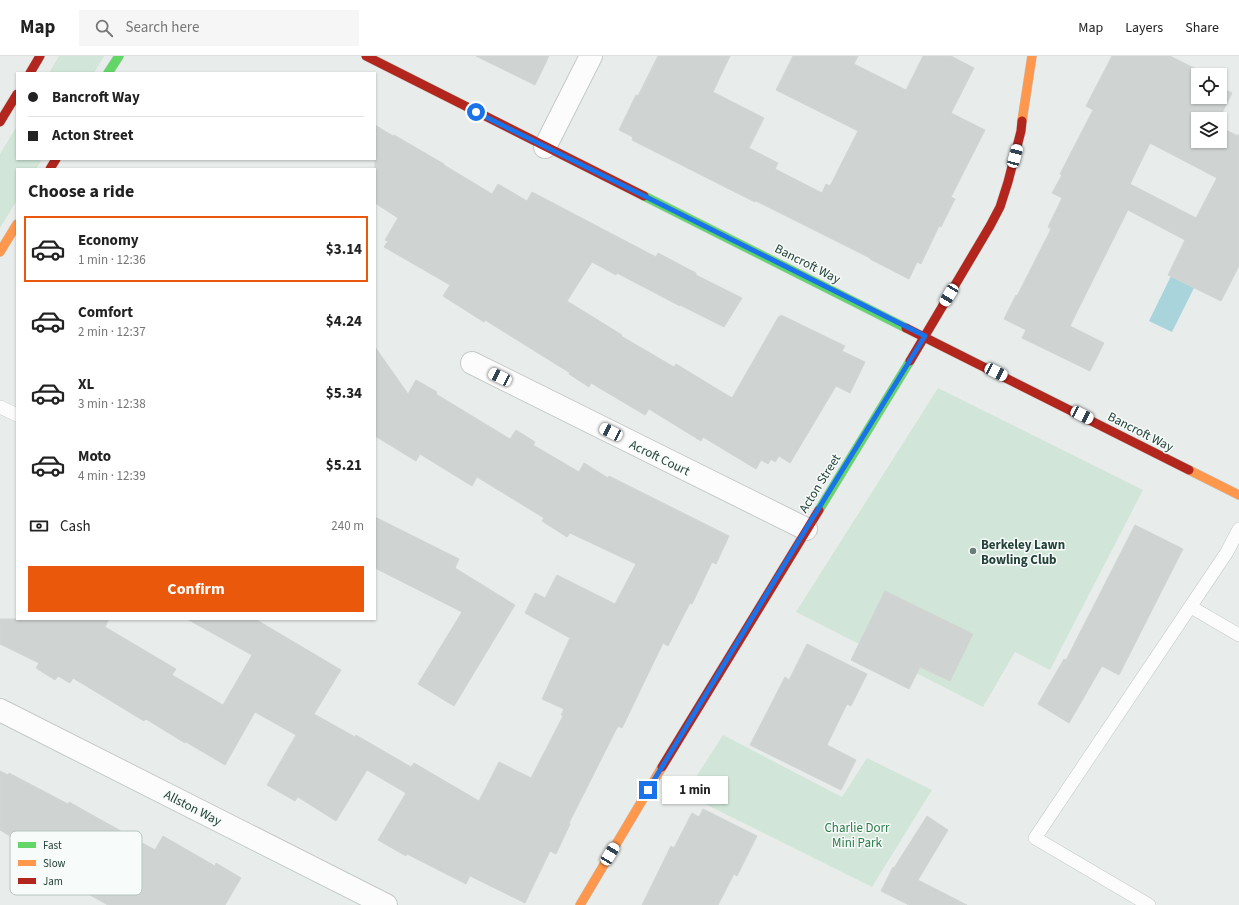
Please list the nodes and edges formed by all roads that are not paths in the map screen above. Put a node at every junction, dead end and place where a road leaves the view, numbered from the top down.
1 (40, 56) edge
2 (119, 56) edge
3 (366, 56) edge
4 (591, 56) edge
5 (1032, 56) edge
6 (31, 72) edge
7 (109, 72) edge
8 (16, 96) edge
9 (0, 122) edge
10 (545, 147) junction
11 (16, 226) edge
12 (0, 252) edge
13 (925, 336) junction
14 (472, 363) dead end
15 (0, 407) edge
16 (16, 415) edge
17 (1239, 495) edge
18 (806, 529) junction
19 (1239, 529) edge
20 (1191, 607) junction
21 (1239, 635) edge
22 (0, 710) edge
23 (386, 905) edge
24 (580, 905) edge
25 (1149, 905) edge

1 - 6 street
2 - 7 street
3 - 10 street, Bancroft Way
4 - 10 street
5 - 13 street, Acton Street
8 - 9 street
10 - 13 street, Bancroft Way
11 - 12 street
13 - 17 street, Bancroft Way
13 - 18 street, Acton Street
14 - 18 street, Acroft Court
15 - 16 lane
18 - 24 street, Acton Street
19 - 20 lane
20 - 21 lane
20 - 25 lane
22 - 23 street, Allston Way

